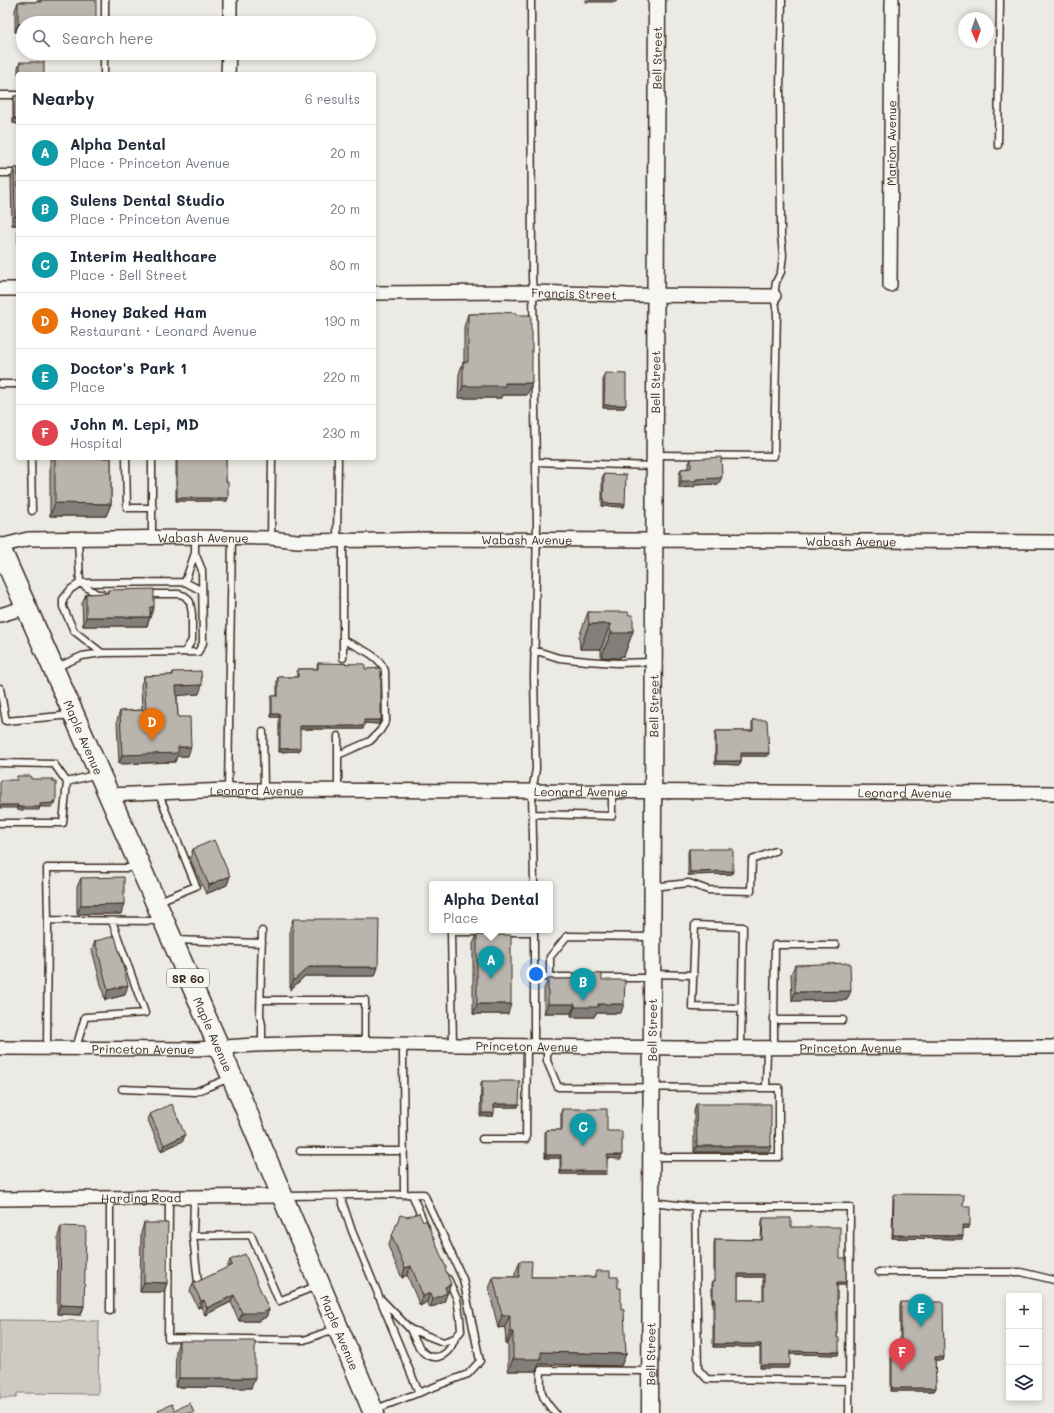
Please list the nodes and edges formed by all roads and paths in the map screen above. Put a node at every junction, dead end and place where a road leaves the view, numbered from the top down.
1 (105, 0) edge
2 (230, 0) edge
3 (531, 0) edge
4 (657, 0) edge
5 (782, 0) edge
6 (892, 0) edge
7 (1000, 0) edge
8 (104, 16) edge
9 (230, 16) edge
10 (104, 60) edge
11 (229, 60) edge
12 (104, 72) edge
13 (228, 72) edge
14 (0, 95) edge
15 (16, 95) edge
16 (998, 145) dead end
17 (0, 173) edge
18 (16, 173) edge
19 (890, 285) dead end
20 (0, 289) edge
21 (16, 289) edge
22 (533, 292) junction
23 (376, 293) edge
24 (656, 295) junction
25 (774, 296) junction
26 (0, 384) edge
27 (16, 384) edge
28 (31, 460) edge
29 (126, 460) edge
30 (152, 460) edge
31 (272, 460) edge
32 (338, 460) edge
33 (656, 461) junction
34 (536, 462) junction
35 (153, 508) junction
36 (32, 511) dead end
37 (195, 537) junction
38 (78, 538) junction
39 (152, 538) junction
40 (232, 538) junction
41 (271, 538) junction
42 (340, 540) junction
43 (536, 540) junction
44 (655, 540) junction
45 (1054, 542) edge
46 (0, 547) edge
47 (195, 553) junction
48 (185, 582) junction
49 (80, 583) junction
50 (202, 591) junction
51 (112, 594) edge
52 (141, 594) edge
53 (27, 607) junction
54 (0, 615) edge
55 (343, 640) junction
56 (534, 650) junction
57 (185, 652) junction
58 (102, 653) junction
59 (343, 658) dead end
60 (654, 662) junction
61 (54, 668) junction
62 (0, 688) edge
63 (74, 715) junction
64 (263, 732) dead end
65 (338, 736) dead end
66 (338, 755) junction
67 (0, 763) edge
68 (99, 773) junction
69 (67, 782) junction
70 (228, 790) junction
71 (264, 790) junction
72 (338, 790) junction
73 (158, 792) junction
74 (532, 792) junction
75 (612, 792) junction
76 (653, 792) junction
77 (1054, 793) edge
78 (108, 795) junction
79 (533, 814) junction
80 (0, 823) edge
81 (775, 851) dead end
82 (140, 868) junction
83 (534, 881) edge
84 (653, 887) junction
85 (155, 902) junction
86 (48, 920) junction
87 (112, 921) junction
88 (164, 921) junction
89 (262, 931) dead end
90 (451, 933) edge
91 (534, 933) edge
92 (653, 937) junction
93 (172, 940) junction
94 (262, 942) junction
95 (836, 946) dead end
96 (653, 976) junction
97 (694, 976) junction
98 (535, 977) junction
99 (550, 977) junction
100 (260, 1000) junction
101 (742, 1008) junction
102 (774, 1020) junction
103 (843, 1020) dead end
104 (365, 1044) junction
105 (405, 1044) junction
106 (262, 1045) junction
107 (453, 1045) junction
108 (536, 1046) junction
109 (653, 1047) junction
110 (770, 1047) junction
111 (1054, 1047) edge
112 (0, 1048) edge
113 (47, 1048) junction
114 (76, 1048) junction
115 (219, 1048) junction
116 (741, 1048) junction
117 (232, 1077) junction
118 (653, 1088) junction
119 (766, 1088) junction
120 (122, 1089) dead end
121 (482, 1139) dead end
122 (300, 1151) dead end
123 (404, 1151) junction
124 (652, 1157) junction
125 (412, 1194) junction
126 (340, 1195) junction
127 (404, 1195) junction
128 (282, 1196) junction
129 (194, 1197) junction
130 (110, 1198) junction
131 (169, 1198) junction
132 (0, 1199) edge
133 (652, 1202) junction
134 (695, 1207) junction
135 (193, 1236) junction
136 (430, 1236) edge
137 (445, 1271) edge
138 (879, 1272) dead end
139 (1054, 1280) edge
140 (198, 1283) edge
141 (320, 1285) junction
142 (378, 1296) junction
143 (110, 1311) dead end
144 (338, 1328) junction
145 (410, 1329) junction
146 (455, 1338) junction
147 (651, 1371) junction
148 (849, 1381) junction
149 (419, 1393) junction
150 (373, 1412) edge
151 (555, 1413) edge
152 (650, 1413) edge
153 (849, 1413) edge

1 - 8 lane
2 - 9 street
3 - 22 lane
4 - 24 street, Bell Street
5 - 25 lane
6 - 19 street, Marion Avenue
7 - 16 lane
10 - 12 lane
11 - 13 street
14 - 15 lane
17 - 18 lane
20 - 21 street
22 - 23 street, Francis Street
22 - 24 street, Francis Street
22 - 34 lane
24 - 25 street, Francis Street
24 - 33 street, Bell Street
25 - 33 lane
26 - 27 lane
28 - 36 lane
29 - 35 lane
30 - 35 lane
31 - 41 lane
32 - 42 lane
33 - 34 lane
33 - 44 street, Bell Street
34 - 43 lane
35 - 39 lane
37 - 39 street, Wabash Avenue
37 - 40 street, Wabash Avenue
37 - 47 lane
38 - 39 street, Wabash Avenue
38 - 46 street, Wabash Avenue
38 - 49 lane
40 - 41 street, Wabash Avenue
40 - 70 lane
41 - 42 street, Wabash Avenue
42 - 43 street, Wabash Avenue
42 - 55 lane
43 - 44 street, Wabash Avenue
43 - 56 lane
44 - 45 street, Wabash Avenue
44 - 60 street, Bell Street
46 - 53 main road, Maple Avenue / SR 60
47 - 48 lane
47 - 50 lane
48 - 49 lane
48 - 50 lane
49 - 51 lane
49 - 58 lane
50 - 57 lane
52 - 57 lane
53 - 54 street
53 - 61 main road, Maple Avenue / SR 60
55 - 59 lane
55 - 66 lane
56 - 60 lane
56 - 74 lane
57 - 58 lane
58 - 61 lane
60 - 76 street, Bell Street
61 - 63 main road, Maple Avenue / SR 60
62 - 63 lane
63 - 68 main road, Maple Avenue / SR 60
64 - 71 lane
65 - 66 lane
66 - 72 lane
67 - 69 lane
68 - 69 lane
68 - 78 main road, Maple Avenue / SR 60
69 - 80 lane
70 - 71 street, Leonard Avenue
70 - 73 street, Leonard Avenue
71 - 72 street, Leonard Avenue
72 - 74 street, Leonard Avenue
73 - 78 street, Leonard Avenue
73 - 85 lane
74 - 75 street, Leonard Avenue
74 - 79 lane
75 - 76 street, Leonard Avenue
75 - 79 lane
76 - 77 street, Leonard Avenue
76 - 84 street, Bell Street
78 - 82 main road, Maple Avenue / SR 60
79 - 83 lane
81 - 84 lane
82 - 85 main road, Maple Avenue / SR 60
82 - 86 lane
84 - 92 street, Bell Street
85 - 88 main road, Maple Avenue / SR 60
86 - 87 lane
86 - 113 lane
87 - 88 lane
87 - 114 lane
88 - 93 main road, Maple Avenue / SR 60
89 - 94 lane
90 - 107 lane
91 - 98 lane
92 - 96 street, Bell Street
92 - 99 lane
93 - 94 lane
93 - 115 main road, Maple Avenue / SR 60
94 - 100 lane
95 - 102 lane
96 - 97 lane
96 - 99 lane
96 - 109 street, Bell Street
97 - 101 lane
97 - 101 lane
98 - 99 lane
98 - 108 lane
100 - 104 lane
100 - 106 lane
101 - 116 lane
102 - 103 lane
102 - 110 lane
104 - 105 street, Princeton Avenue
104 - 106 street, Princeton Avenue
105 - 107 street, Princeton Avenue
105 - 123 lane
106 - 115 street, Princeton Avenue
107 - 108 street, Princeton Avenue
108 - 109 street, Princeton Avenue
108 - 118 lane
108 - 121 lane
109 - 116 street, Princeton Avenue
109 - 118 street, Bell Street
110 - 111 street, Princeton Avenue
110 - 116 street, Princeton Avenue
110 - 119 lane
112 - 113 street, Princeton Avenue
113 - 114 street, Princeton Avenue
114 - 115 street, Princeton Avenue
115 - 117 main road, Maple Avenue / SR 60
117 - 120 lane
117 - 128 main road, Maple Avenue / SR 60
118 - 119 lane
118 - 124 street, Bell Street
119 - 124 lane
122 - 123 lane
123 - 127 lane
124 - 133 street, Bell Street
125 - 127 lane
125 - 136 lane
125 - 149 lane
126 - 127 lane
126 - 128 lane
126 - 142 lane
128 - 129 street, Harding Road
128 - 141 main road, Maple Avenue / SR 60
129 - 131 street, Harding Road
129 - 135 lane
130 - 131 street, Harding Road
130 - 132 street, Harding Road
130 - 143 lane
131 - 144 lane
133 - 134 lane
133 - 147 street, Bell Street
134 - 148 lane
134 - 148 lane
135 - 140 lane
135 - 141 lane
137 - 146 lane
138 - 139 lane
141 - 144 main road, Maple Avenue / SR 60
142 - 145 lane
142 - 149 lane
144 - 150 main road, Maple Avenue / SR 60
145 - 146 lane
145 - 146 lane
147 - 151 lane
147 - 152 street, Bell Street
148 - 153 lane
149 - 150 lane

